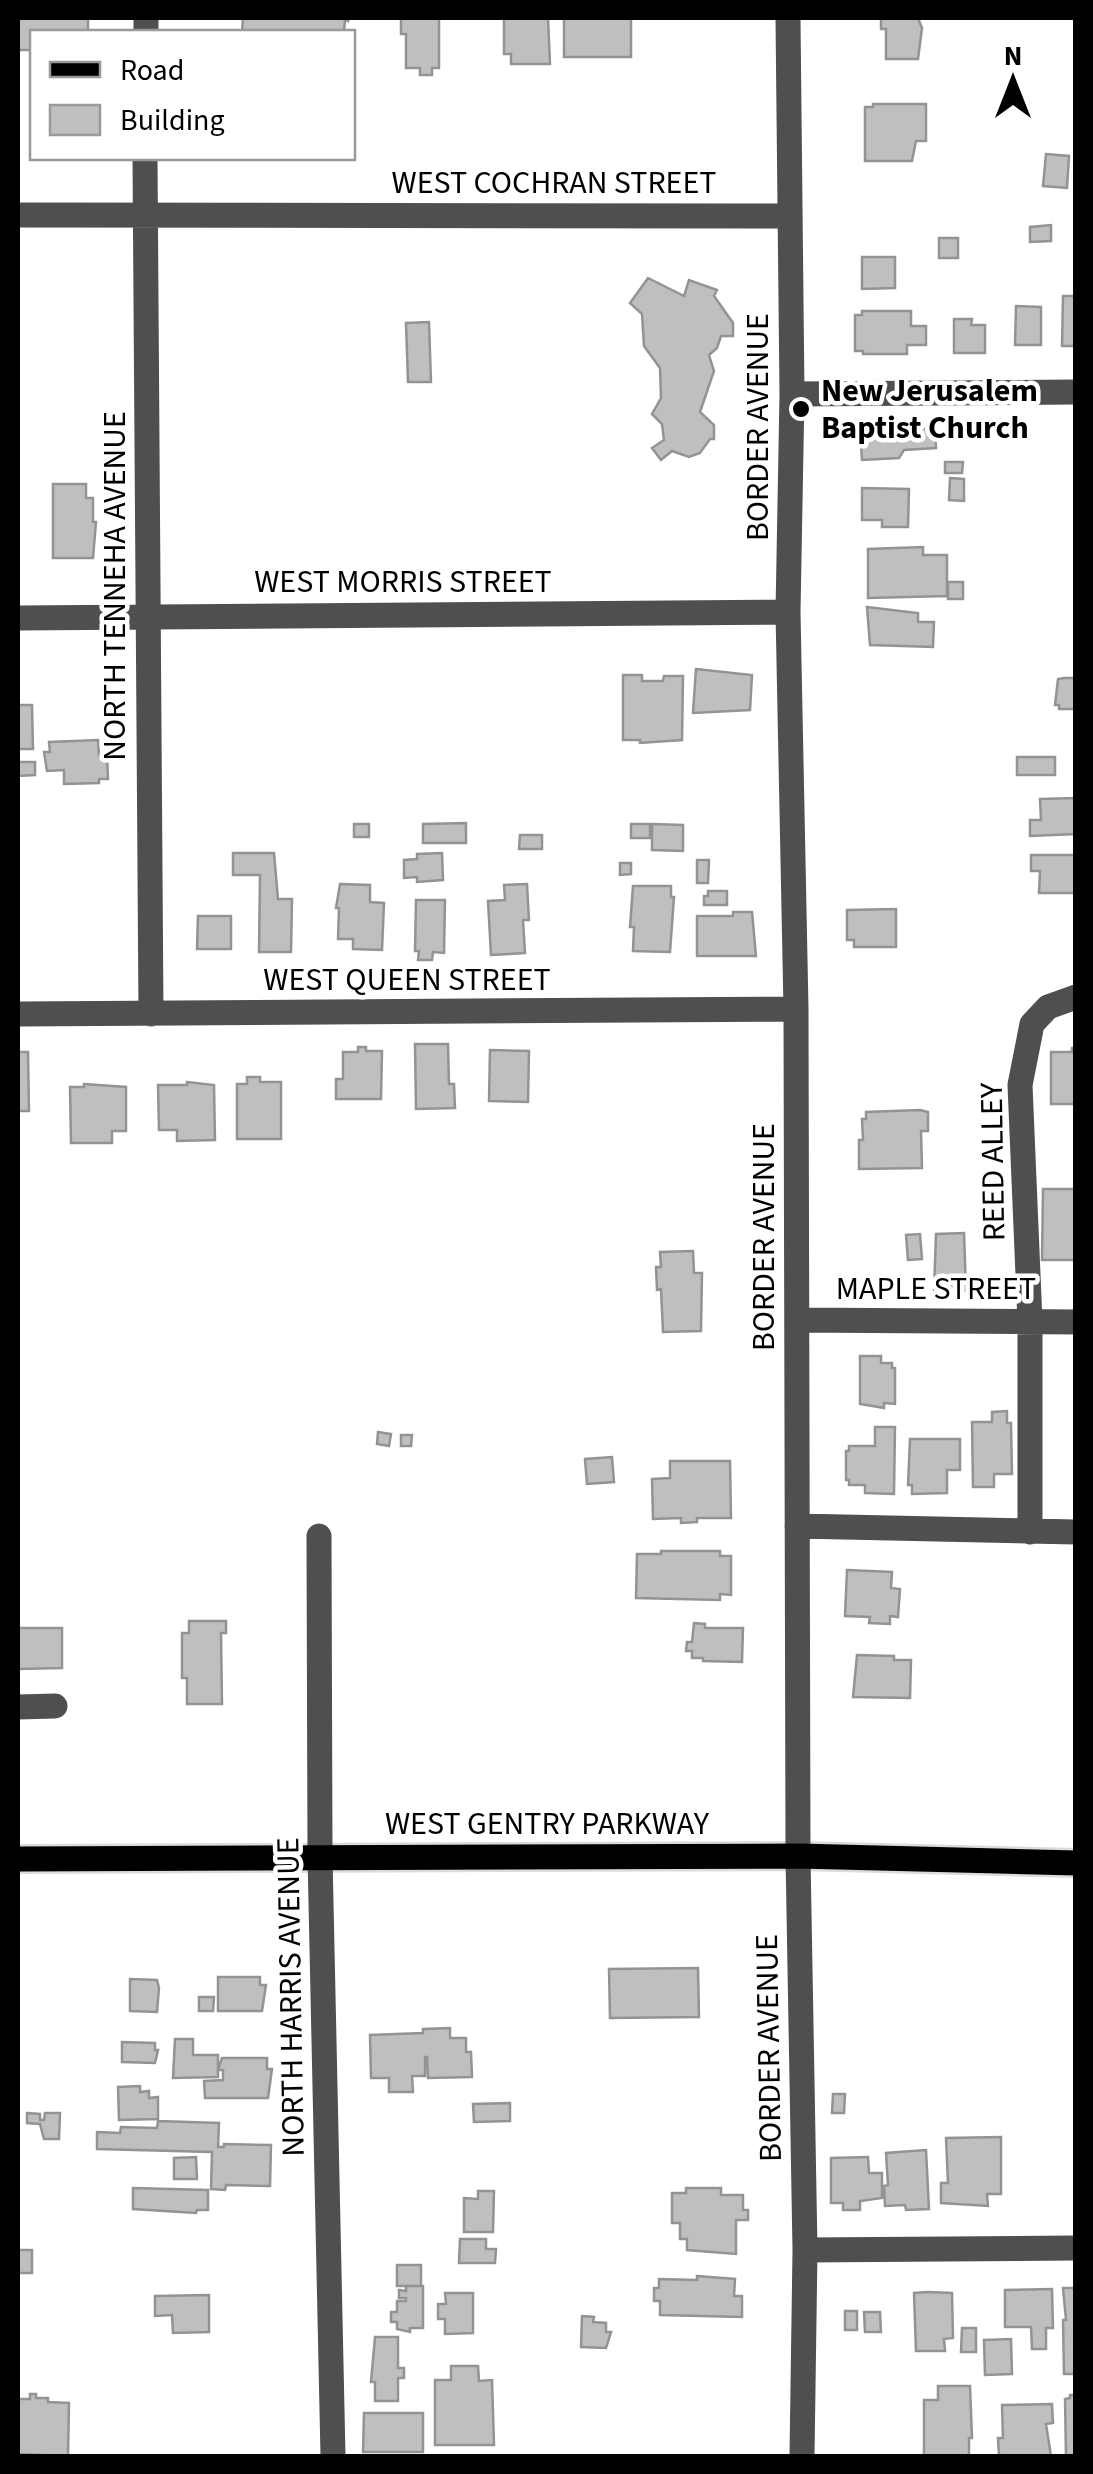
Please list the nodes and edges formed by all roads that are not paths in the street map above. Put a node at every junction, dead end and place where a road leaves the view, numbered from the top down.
1 (788, 18) edge
2 (145, 160) edge
3 (144, 214) junction
4 (18, 215) edge
5 (790, 216) junction
6 (1076, 392) edge
7 (792, 394) junction
8 (788, 612) junction
9 (147, 617) junction
10 (18, 618) edge
11 (1076, 997) edge
12 (796, 1010) junction
13 (18, 1014) edge
14 (151, 1014) junction
15 (797, 1320) junction
16 (1030, 1322) junction
17 (1076, 1322) edge
18 (797, 1526) junction
19 (1030, 1532) junction
20 (1076, 1532) edge
21 (320, 1536) dead end
22 (55, 1706) dead end
23 (18, 1707) edge
24 (320, 1856) junction
25 (798, 1856) junction
26 (18, 1860) edge
27 (1076, 1863) edge
28 (1076, 2248) edge
29 (805, 2250) junction
30 (333, 2456) edge
31 (802, 2456) edge

1 - 5 street, BORDER AVENUE
2 - 3 street, NORTH TENNEHA AVENUE
3 - 4 street, WEST COCHRAN STREET
3 - 5 street, WEST COCHRAN STREET
3 - 9 street, NORTH TENNEHA AVENUE
5 - 7 street, BORDER AVENUE
6 - 7 street
7 - 8 street, BORDER AVENUE
8 - 9 street, WEST MORRIS STREET
8 - 12 street, BORDER AVENUE
9 - 10 street, WEST MORRIS STREET
9 - 14 street, NORTH TENNEHA AVENUE
11 - 16 street, REED ALLEY
12 - 14 street, WEST QUEEN STREET
12 - 15 street, BORDER AVENUE
13 - 14 street, WEST QUEEN STREET
15 - 16 street, MAPLE STREET
15 - 18 street, BORDER AVENUE
16 - 17 street, MAPLE STREET
16 - 19 street, REED ALLEY
18 - 19 street
18 - 25 street, BORDER AVENUE
19 - 20 street
21 - 24 street, NORTH HARRIS AVENUE
22 - 23 street
24 - 25 main road, WEST GENTRY PARKWAY
24 - 26 main road, WEST GENTRY PARKWAY
24 - 30 street, NORTH HARRIS AVENUE
25 - 27 main road, WEST GENTRY PARKWAY
25 - 29 street, BORDER AVENUE
28 - 29 street
29 - 31 street, BORDER AVENUE

